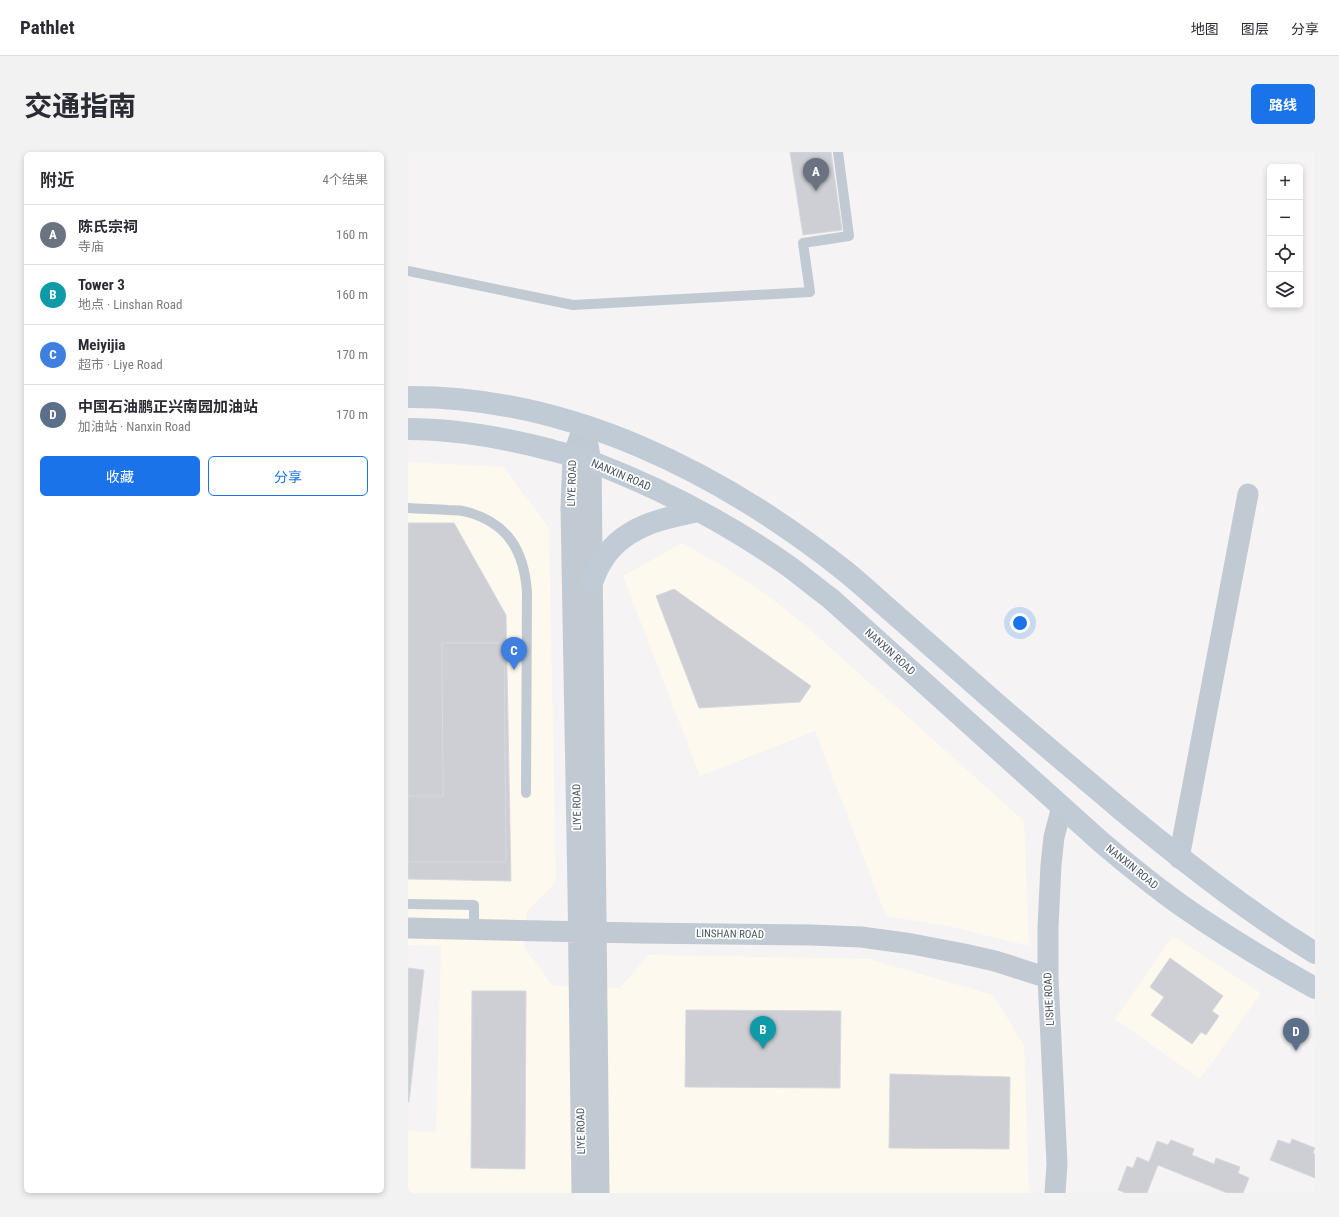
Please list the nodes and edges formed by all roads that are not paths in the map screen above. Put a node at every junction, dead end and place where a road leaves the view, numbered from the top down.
1 (838, 152) edge
2 (408, 271) edge
3 (408, 397) edge
4 (584, 425) junction
5 (408, 429) edge
6 (582, 459) junction
7 (1248, 494) dead end
8 (408, 508) edge
9 (699, 511) junction
10 (847, 573) junction
11 (592, 582) junction
12 (830, 598) junction
13 (526, 793) dead end
14 (1062, 807) junction
15 (1179, 858) junction
16 (408, 904) edge
17 (408, 928) edge
18 (474, 929) junction
19 (587, 932) junction
20 (1315, 952) edge
21 (1048, 978) junction
22 (1315, 988) edge
23 (582, 1193) edge
24 (599, 1193) edge
25 (1054, 1193) edge

1 - 2 lane
3 - 4 main road
4 - 6 street, LIYE ROAD
4 - 10 main road
5 - 6 main road, NANXIN ROAD
6 - 9 main road, NANXIN ROAD
6 - 11 street, LIYE ROAD
6 - 19 street, LIYE ROAD
7 - 15 street
8 - 13 lane
9 - 11 main road
9 - 12 main road, NANXIN ROAD
10 - 12 main road
10 - 15 main road
11 - 19 street, LIYE ROAD
12 - 14 main road, NANXIN ROAD
14 - 21 street, LISHE ROAD
14 - 22 main road, NANXIN ROAD
15 - 20 main road
16 - 18 lane
17 - 18 street, LINSHAN ROAD
18 - 19 street, LINSHAN ROAD
19 - 21 street, LINSHAN ROAD
19 - 23 street, LIYE ROAD
19 - 24 street, LIYE ROAD
21 - 25 street, LISHE ROAD

